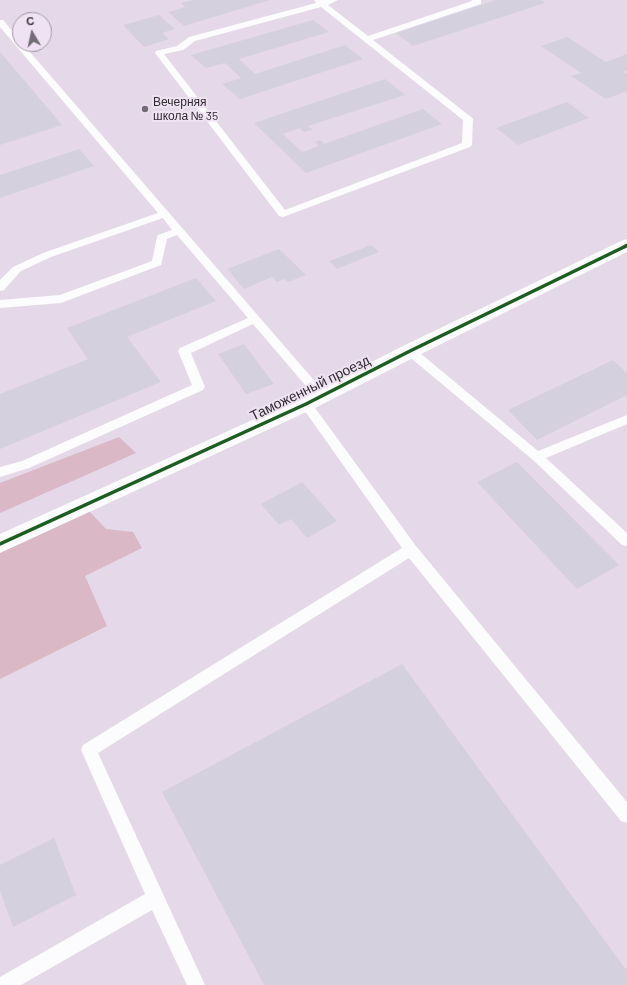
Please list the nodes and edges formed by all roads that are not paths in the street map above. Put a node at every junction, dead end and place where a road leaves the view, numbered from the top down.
1 (334, 0) edge
2 (475, 0) edge
3 (320, 2) edge
4 (0, 22) edge
5 (367, 39) junction
6 (165, 214) junction
7 (179, 231) junction
8 (627, 245) edge
9 (0, 287) edge
10 (0, 304) edge
11 (255, 319) junction
12 (410, 351) junction
13 (314, 400) junction
14 (627, 419) edge
15 (537, 457) junction
16 (0, 472) edge
17 (627, 541) edge
18 (0, 544) edge
19 (411, 550) junction
20 (627, 815) edge
21 (155, 898) junction
22 (4, 985) edge
23 (196, 985) edge

1 - 3 lane
2 - 5 lane
3 - 5 lane
3 - 5 lane
4 - 6 lane
6 - 7 lane
6 - 9 lane
7 - 10 lane
7 - 11 lane
8 - 12 street, Таможенный проезд
11 - 13 lane
11 - 16 lane
12 - 13 street, Таможенный проезд
12 - 15 lane
13 - 18 street, Таможенный проезд
13 - 19 lane
14 - 15 lane
15 - 17 lane
19 - 20 lane
19 - 21 lane
21 - 22 lane
21 - 23 lane

